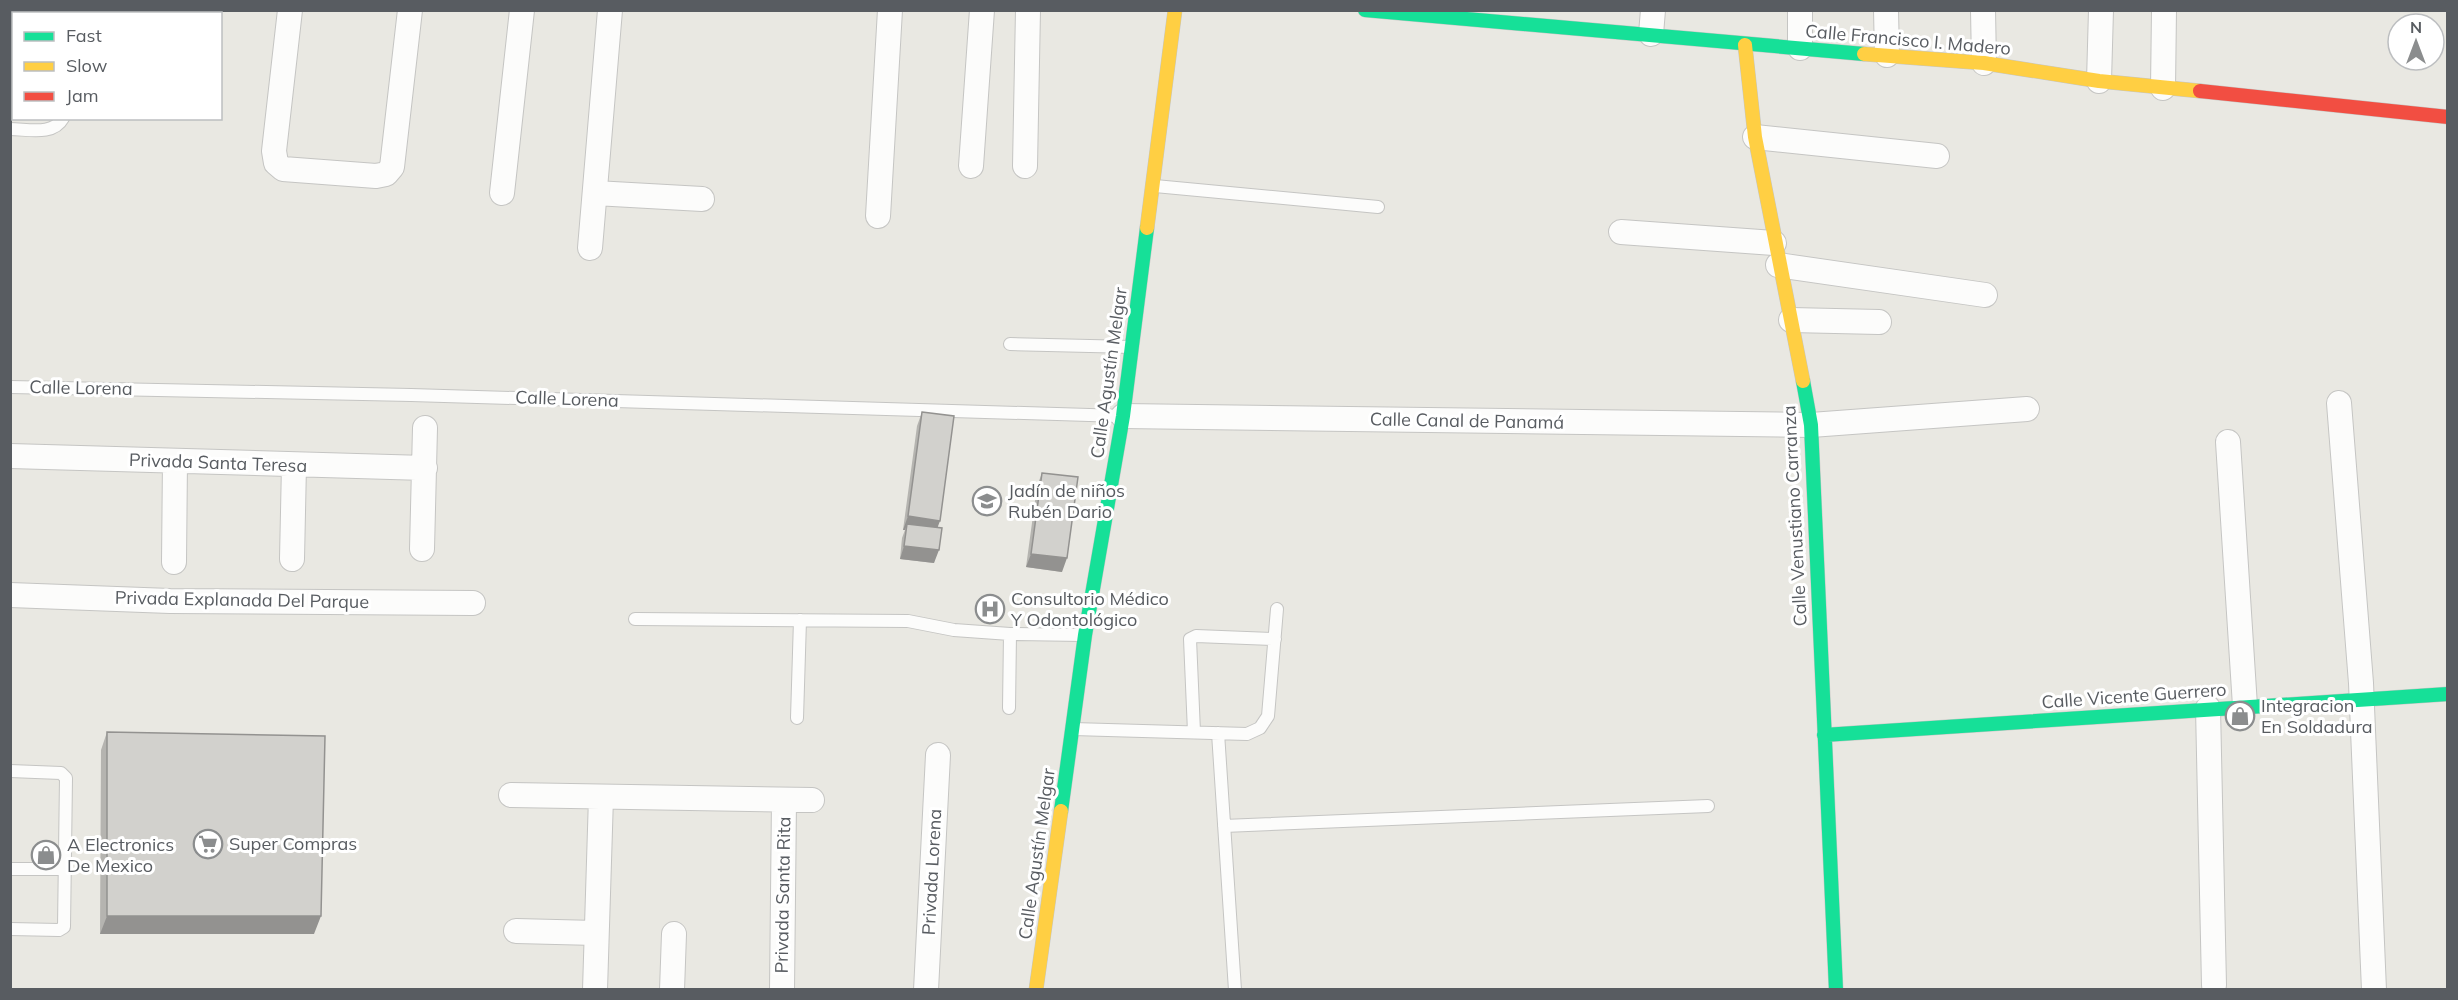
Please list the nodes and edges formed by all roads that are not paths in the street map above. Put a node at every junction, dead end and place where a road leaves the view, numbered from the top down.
1 (290, 10) edge
2 (410, 10) edge
3 (522, 10) edge
4 (610, 10) edge
5 (890, 10) edge
6 (982, 10) edge
7 (1028, 10) edge
8 (1175, 10) edge
9 (1365, 10) edge
10 (1653, 10) edge
11 (1800, 10) edge
12 (1886, 10) edge
13 (1983, 10) edge
14 (2101, 10) edge
15 (2164, 10) edge
16 (1651, 34) junction
17 (1745, 45) junction
18 (1800, 48) junction
19 (1887, 55) junction
20 (1984, 63) junction
21 (2098, 81) junction
22 (2163, 88) junction
23 (2448, 117) edge
24 (61, 120) edge
25 (10, 129) edge
26 (1755, 137) junction
27 (1936, 156) dead end
28 (971, 165) dead end
29 (1025, 165) dead end
30 (1153, 185) junction
31 (502, 193) dead end
32 (595, 193) junction
33 (702, 199) dead end
34 (1378, 207) dead end
35 (878, 216) dead end
36 (1621, 232) dead end
37 (590, 248) dead end
38 (1776, 254) junction
39 (1985, 295) dead end
40 (1791, 320) junction
41 (1879, 322) dead end
42 (1010, 344) dead end
43 (1132, 347) junction
44 (10, 387) edge
45 (2339, 403) dead end
46 (2027, 409) dead end
47 (1123, 416) junction
48 (1811, 425) junction
49 (425, 428) dead end
50 (2228, 442) dead end
51 (10, 456) edge
52 (175, 462) junction
53 (294, 465) junction
54 (425, 468) junction
55 (422, 549) dead end
56 (292, 559) dead end
57 (174, 562) dead end
58 (10, 595) edge
59 (473, 603) dead end
60 (1277, 609) dead end
61 (635, 619) dead end
62 (800, 620) junction
63 (1010, 634) junction
64 (1085, 635) junction
65 (1275, 639) junction
66 (2448, 694) edge
67 (2362, 699) junction
68 (2245, 706) junction
69 (1009, 708) dead end
70 (2208, 708) junction
71 (797, 718) dead end
72 (1072, 729) junction
73 (1194, 732) junction
74 (1218, 734) junction
75 (1824, 735) junction
76 (938, 755) dead end
77 (10, 771) edge
78 (511, 795) dead end
79 (601, 797) junction
80 (784, 800) junction
81 (812, 800) dead end
82 (1707, 806) dead end
83 (1224, 826) junction
84 (10, 869) edge
85 (64, 870) junction
86 (10, 929) edge
87 (516, 931) dead end
88 (596, 933) junction
89 (674, 934) dead end
90 (2214, 985) dead end
91 (595, 990) edge
92 (672, 990) edge
93 (782, 990) edge
94 (926, 990) edge
95 (1036, 990) edge
96 (1235, 990) edge
97 (1836, 990) edge
98 (2374, 990) edge

1 - 2 street
3 - 31 street
4 - 32 street
5 - 35 street
6 - 28 street
7 - 29 street
8 - 30 street, Calle Agustín Melgar
9 - 16 street, Calle Francisco I. Madero
10 - 16 street
11 - 18 street
12 - 19 street
13 - 20 street
14 - 21 street
15 - 22 street
16 - 17 street, Calle Francisco I. Madero
17 - 18 street, Calle Francisco I. Madero
17 - 26 street, Calle Venustiano Carranza
18 - 19 street, Calle Francisco I. Madero
19 - 20 street, Calle Francisco I. Madero
20 - 21 street, Calle Francisco I. Madero
21 - 22 street, Calle Francisco I. Madero
22 - 23 street, Calle Francisco I. Madero
24 - 25 lane
26 - 27 street
26 - 38 street, Calle Venustiano Carranza
30 - 34 lane
30 - 43 street, Calle Agustín Melgar
32 - 33 street
32 - 37 street
36 - 38 street
38 - 39 street
38 - 40 street, Calle Venustiano Carranza
40 - 41 street
40 - 48 street, Calle Venustiano Carranza
42 - 43 lane
43 - 47 street, Calle Agustín Melgar
44 - 47 lane, Calle Lorena
45 - 67 street
46 - 48 street, Calle Canal de Panamá
47 - 48 street, Calle Canal de Panamá
47 - 64 street, Calle Agustín Melgar
48 - 75 street, Calle Venustiano Carranza
49 - 54 street
50 - 68 street
51 - 52 street, Privada Santa Teresa
52 - 53 street, Privada Santa Teresa
52 - 57 street
53 - 54 street, Privada Santa Teresa
53 - 56 street
54 - 55 street
58 - 59 street, Privada Explanada Del Parque
60 - 65 lane
61 - 62 lane
62 - 63 lane
62 - 71 lane
63 - 64 lane
63 - 69 lane
64 - 72 street, Calle Agustín Melgar
65 - 73 lane
65 - 74 lane
66 - 67 street, Calle Vicente Guerrero
67 - 68 street, Calle Vicente Guerrero
67 - 98 street
68 - 70 street, Calle Vicente Guerrero
70 - 75 street, Calle Vicente Guerrero
70 - 90 street
72 - 73 lane
72 - 95 street, Calle Agustín Melgar
73 - 74 lane
74 - 83 lane
75 - 97 street, Calle Venustiano Carranza
76 - 94 street, Privada Lorena
77 - 85 lane
78 - 79 street
79 - 80 street
79 - 88 street
80 - 81 street
80 - 93 street, Privada Santa Rita
82 - 83 lane
83 - 96 lane
84 - 85 lane
85 - 86 lane
87 - 88 street
88 - 91 street
89 - 92 street

